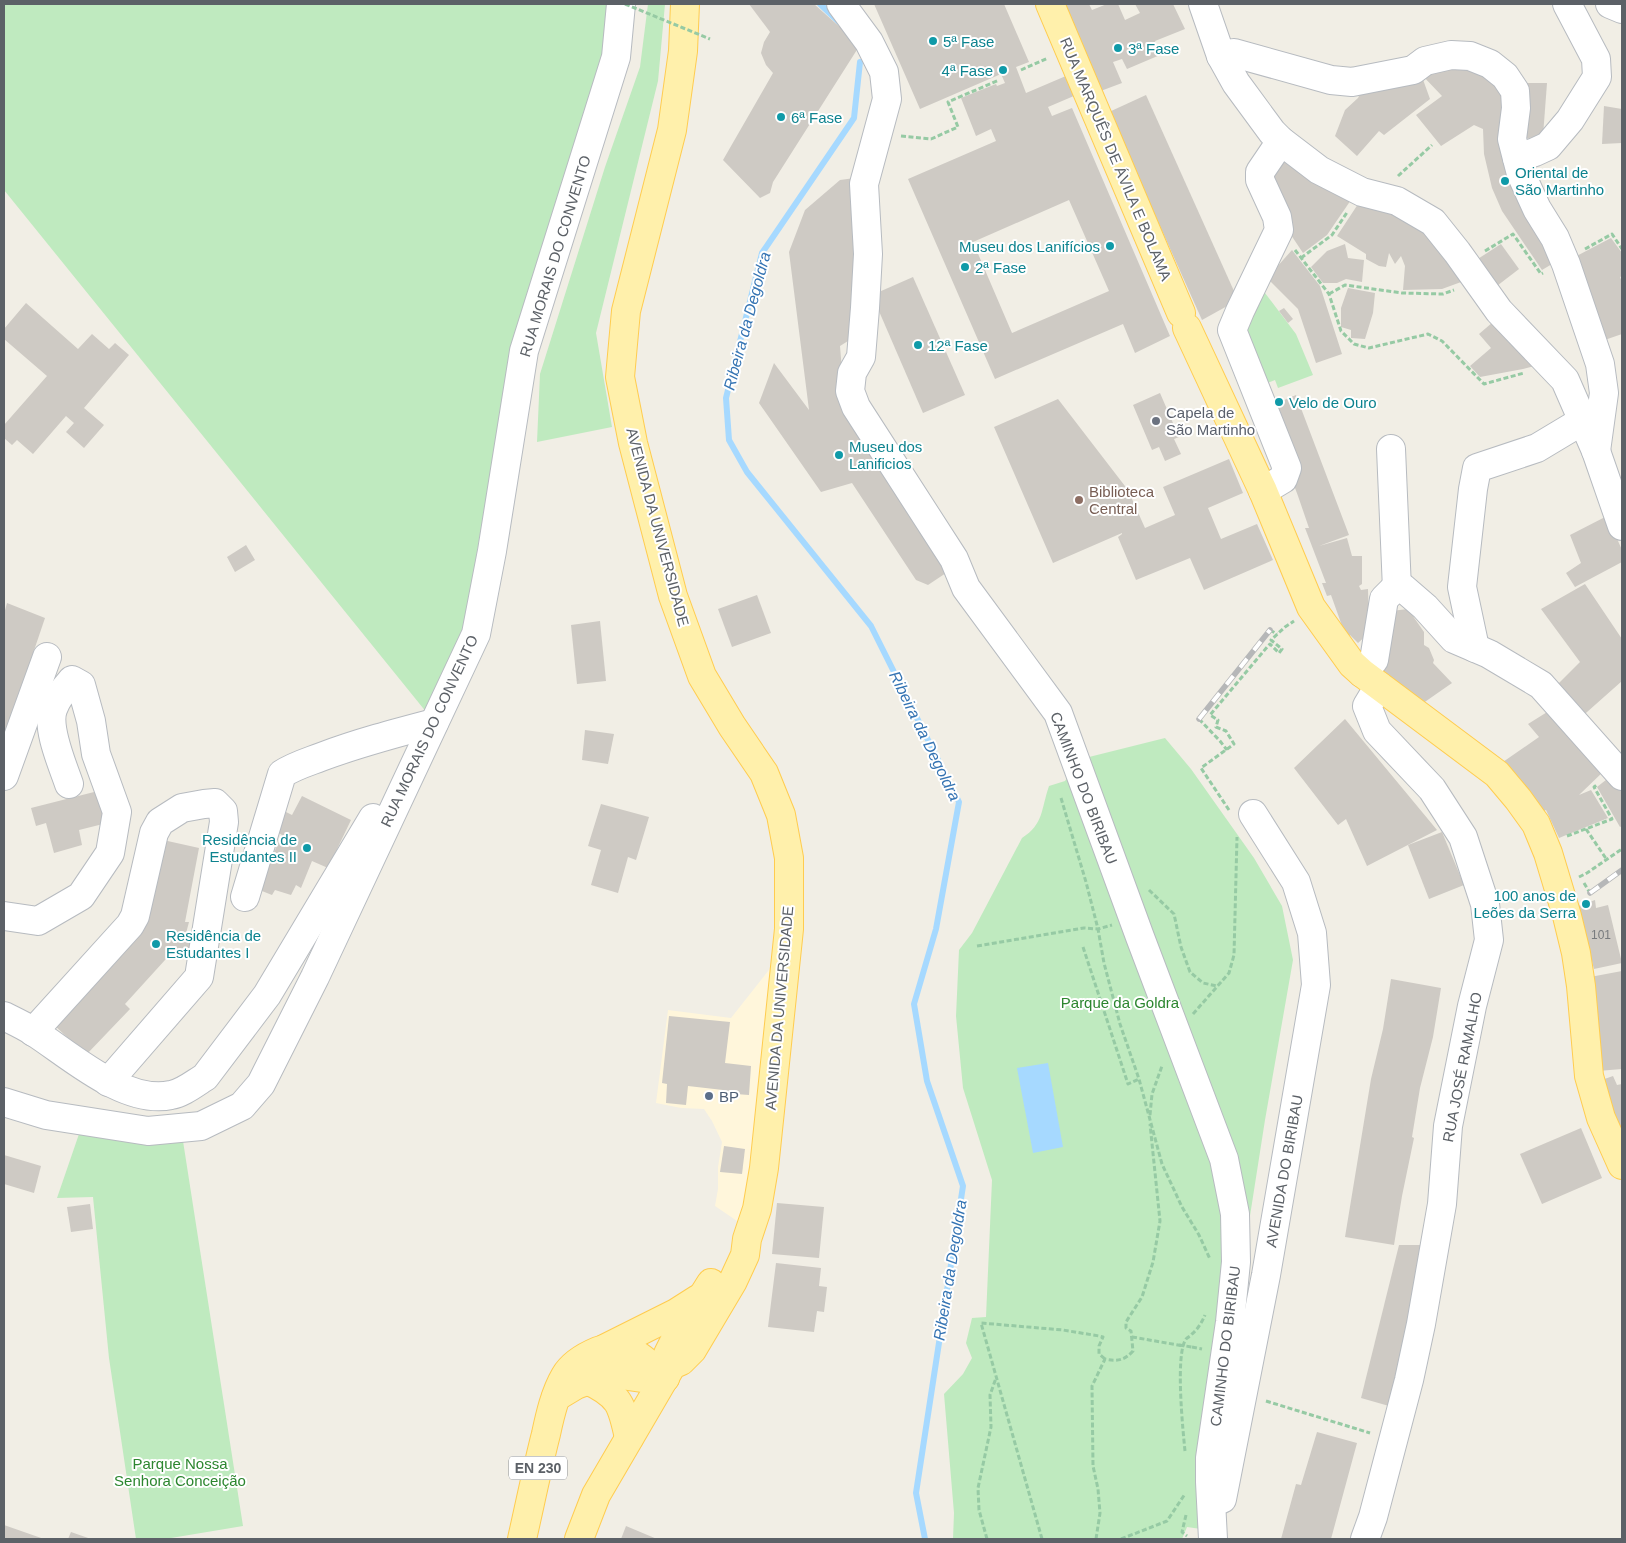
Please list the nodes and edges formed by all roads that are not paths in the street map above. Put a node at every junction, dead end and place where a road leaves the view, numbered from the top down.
1 (620, 4) edge
2 (685, 4) edge
3 (842, 4) edge
4 (1050, 4) edge
5 (1203, 4) edge
6 (1567, 4) edge
7 (1610, 4) edge
8 (1622, 9) edge
9 (1221, 56) junction
10 (1281, 141) junction
11 (1517, 158) junction
12 (1582, 420) junction
13 (1391, 448) dead end
14 (1596, 450) junction
15 (1263, 491) junction
16 (1622, 526) edge
17 (1397, 589) junction
18 (1475, 648) junction
19 (47, 657) dead end
20 (1371, 680) junction
21 (429, 733) junction
22 (4, 776) edge
23 (1611, 779) edge
24 (69, 784) dead end
25 (1243, 815) road end
26 (246, 897) dead end
27 (4, 916) edge
28 (4, 1016) edge
29 (33, 1032) junction
30 (108, 1082) junction
31 (4, 1102) edge
32 (1622, 1165) edge
33 (747, 1240) junction
34 (703, 1295) junction
35 (606, 1348) junction
36 (668, 1372) junction
37 (587, 1380) junction
38 (556, 1397) junction
39 (629, 1438) junction
40 (1200, 1538) edge
41 (522, 1539) edge
42 (579, 1539) edge
43 (1217, 1539) edge
44 (1365, 1539) edge

1 - 21 street, RUA MORAIS DO CONVENTO
2 - 33 main road, AVENIDA DA UNIVERSIDADE
3 - 40 street, CAMINHO DO BIRIBAU
4 - 15 main road, RUA MARQUÊS DE ÁVILA E BOLAMA
5 - 9 street
6 - 11 street
7 - 8 street
9 - 10 street
9 - 11 street
10 - 12 street
10 - 15 street
11 - 14 street
12 - 14 street
12 - 18 street
13 - 17 street
14 - 16 street
15 - 20 main road, RUA MARQUÊS DE ÁVILA E BOLAMA
17 - 18 street
17 - 20 street, RUA JOSÉ RAMALHO
18 - 23 street
19 - 22 street
20 - 32 main road, RUA MARQUÊS DE ÁVILA E BOLAMA
20 - 44 street, RUA JOSÉ RAMALHO
21 - 26 street
21 - 30 street
21 - 31 street, RUA MORAIS DO CONVENTO
24 - 27 street
25 - 43 street, AVENIDA DO BIRIBAU
28 - 29 street
29 - 30 street
29 - 30 street
33 - 34 main road, AVENIDA DA UNIVERSIDADE
33 - 36 main road, AVENIDA DA UNIVERSIDADE
34 - 35 main road, EN 230
34 - 36 main road, AVENIDA DA UNIVERSIDADE
35 - 36 main road
35 - 38 main road, EN 230
36 - 37 main road
36 - 39 main road, AVENIDA DA UNIVERSIDADE
37 - 38 main road
37 - 39 main road
38 - 41 main road, EN 230
39 - 42 main road, AVENIDA DA UNIVERSIDADE

